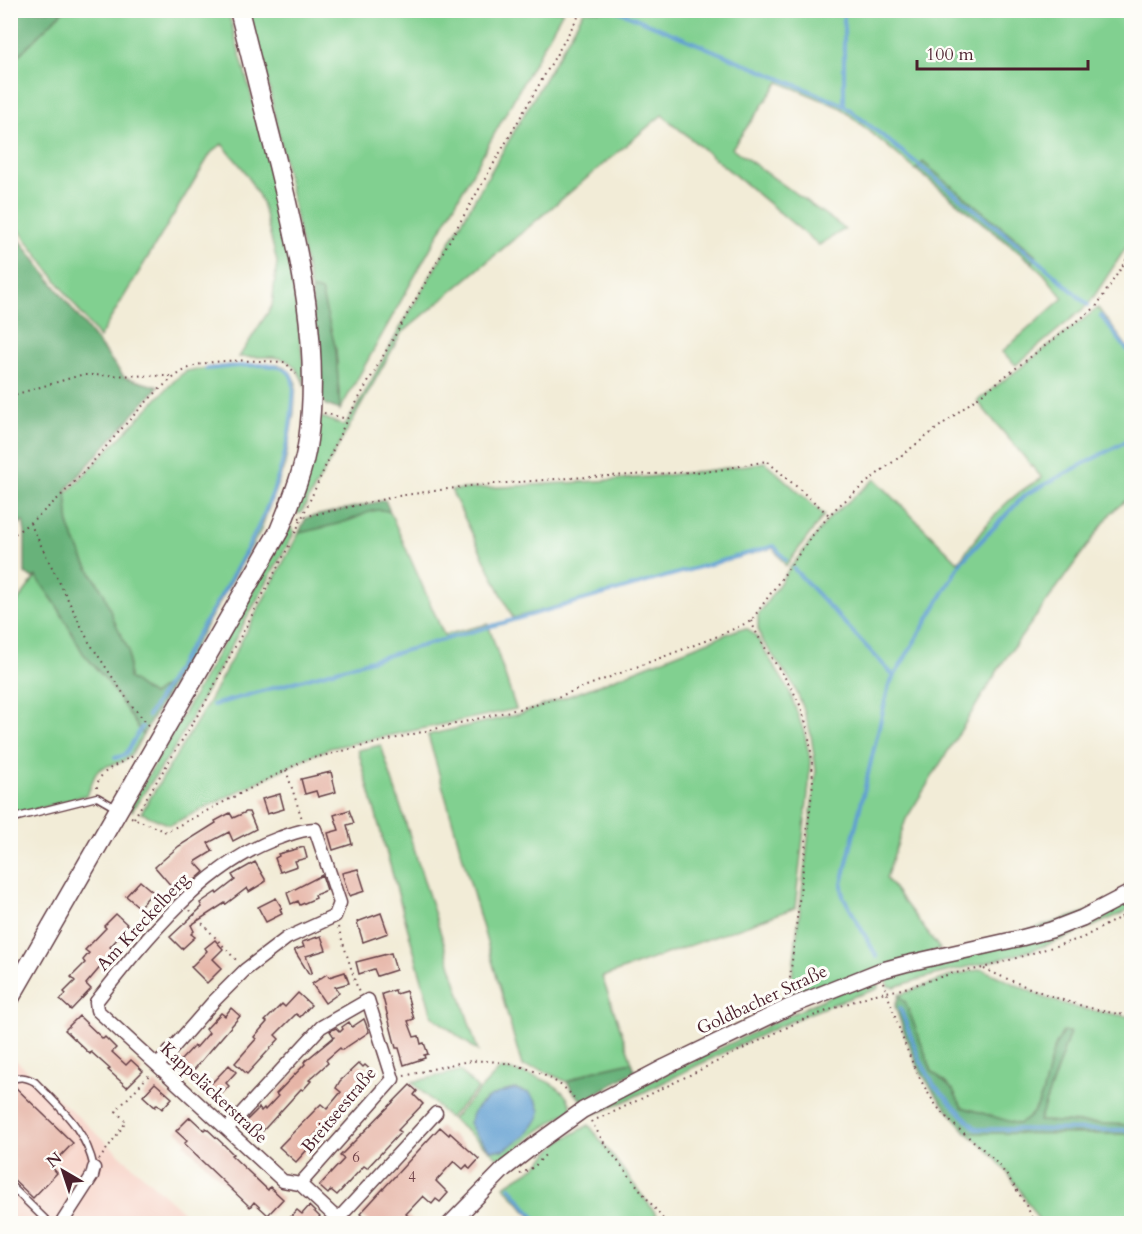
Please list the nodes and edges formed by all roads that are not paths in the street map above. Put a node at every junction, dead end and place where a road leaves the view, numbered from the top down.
1 (239, 10) edge
2 (118, 809) junction
3 (10, 819) edge
4 (1131, 892) edge
5 (10, 998) edge
6 (96, 1002) joint
7 (158, 1065) junction
8 (10, 1080) edge
9 (436, 1113) dead end
10 (227, 1129) junction
11 (94, 1168) joint
12 (300, 1184) junction
13 (10, 1185) edge
14 (340, 1221) edge
15 (50, 1224) edge
16 (61, 1224) edge
17 (450, 1224) edge

1 - 2 main road
2 - 3 lane
2 - 5 main road
4 - 17 street, Goldbacher Straße
6 - 7 street, Kappeläckerstraße
6 - 7 street, Am Kreckelberg
7 - 10 street, Kappeläckerstraße
8 - 11 lane
9 - 14 street
10 - 12 street, Kappeläckerstraße
10 - 12 street, Breitseestraße
11 - 16 street
12 - 14 street, Kappeläckerstraße
13 - 15 lane

